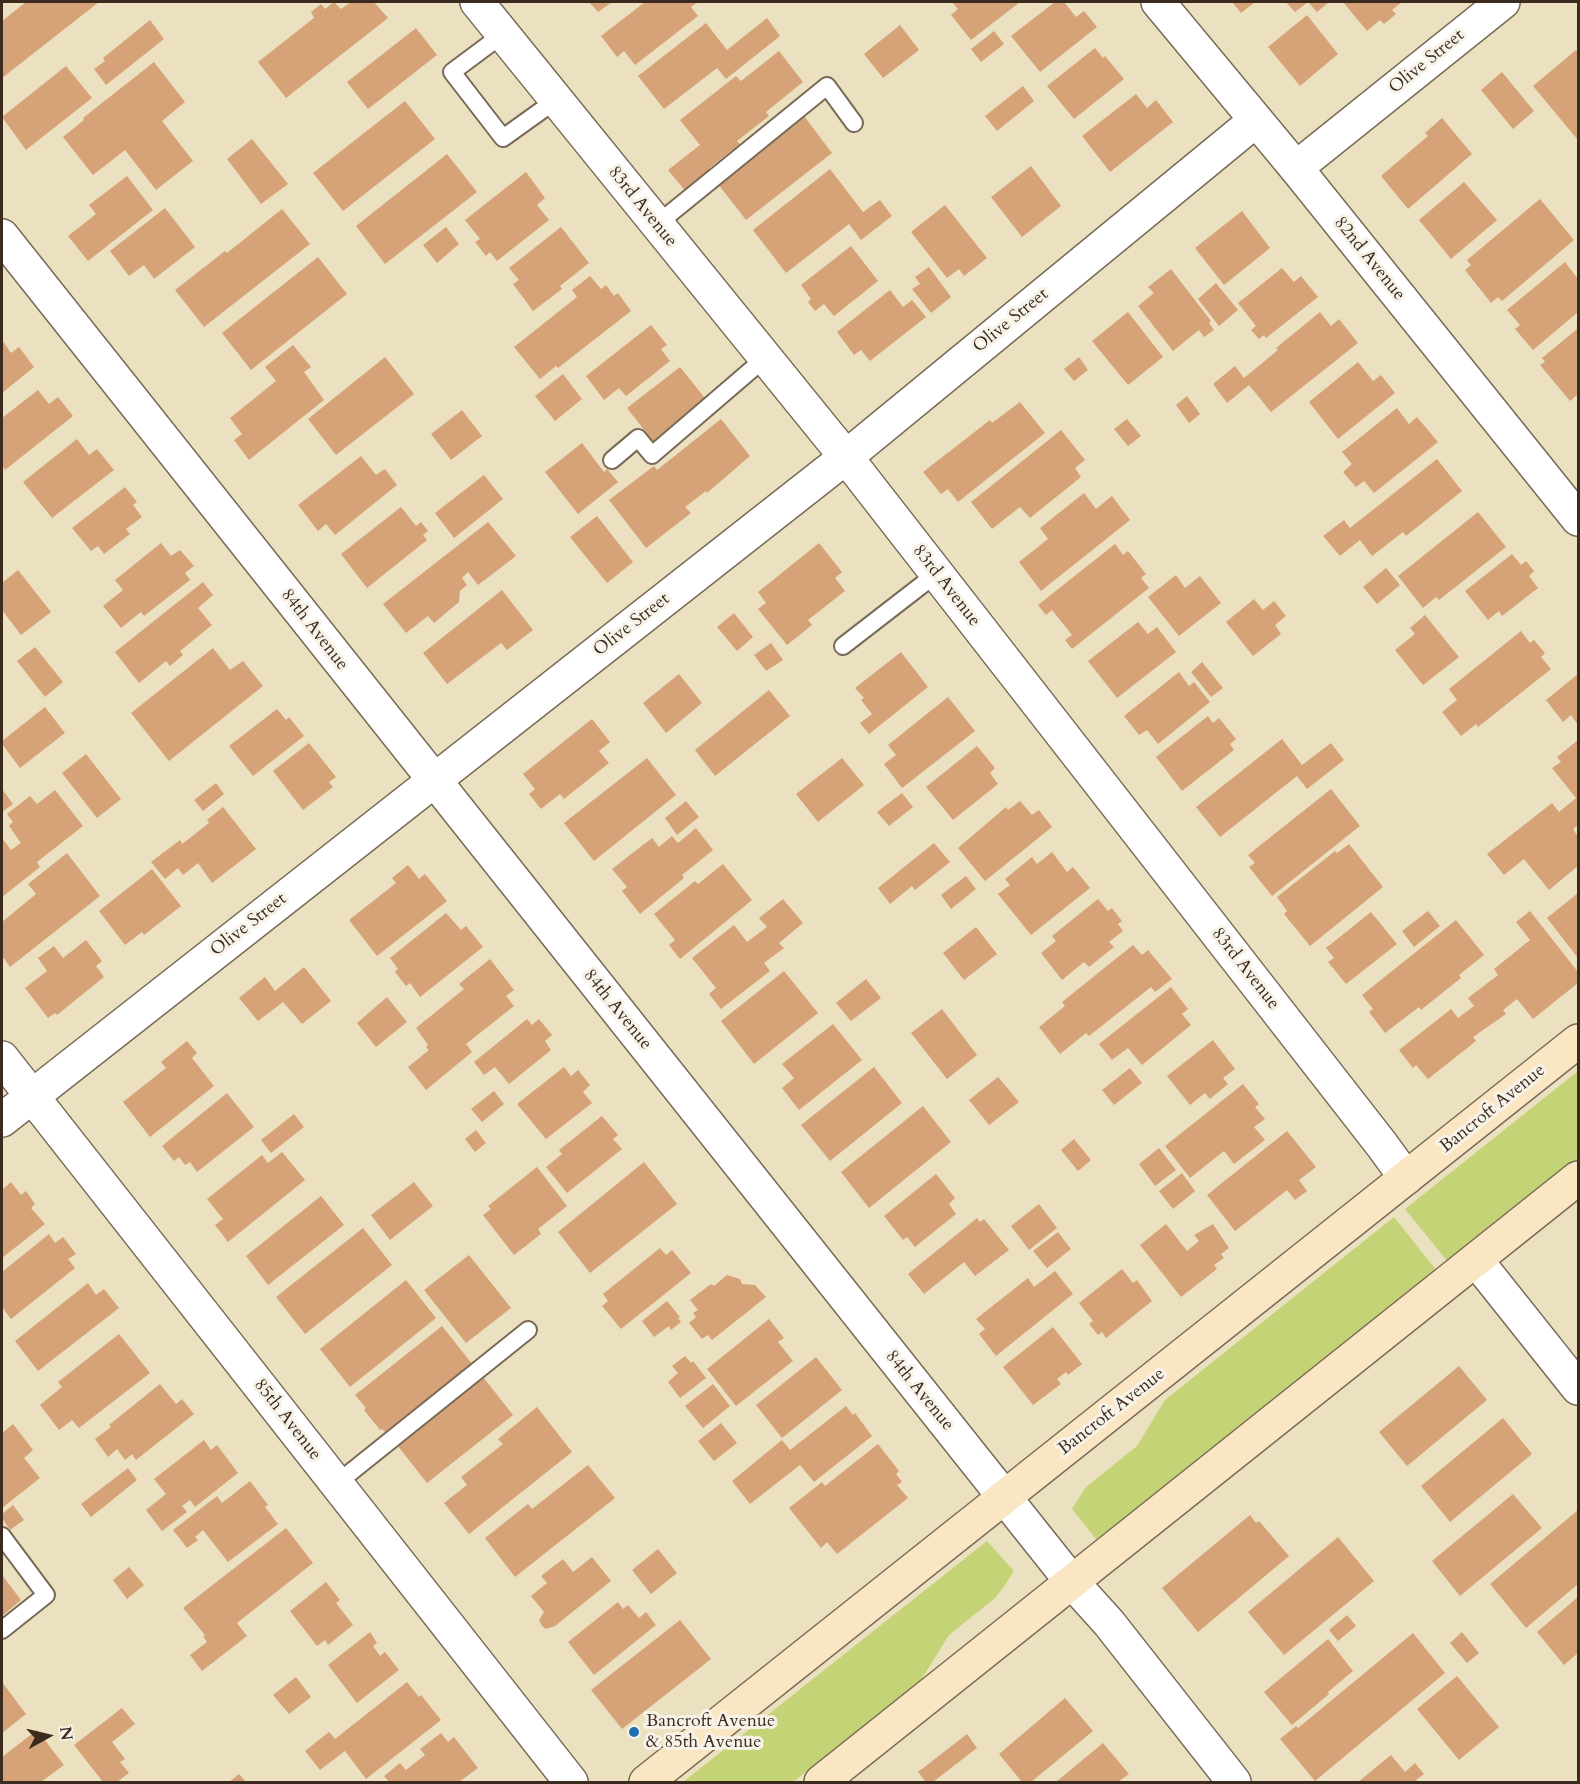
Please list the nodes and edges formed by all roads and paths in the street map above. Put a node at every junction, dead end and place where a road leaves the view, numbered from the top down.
1 (477, 2) edge
2 (1158, 2) edge
3 (1503, 2) edge
4 (503, 34) junction
5 (556, 100) junction
6 (1255, 120) junction
7 (854, 123) dead end
8 (1296, 168) junction
9 (656, 225) junction
10 (2, 236) edge
11 (765, 358) junction
12 (846, 457) junction
13 (612, 460) dead end
14 (1578, 519) edge
15 (936, 574) junction
16 (843, 646) dead end
17 (434, 781) junction
18 (1578, 1041) edge
19 (2, 1058) edge
20 (32, 1095) junction
21 (2, 1120) edge
22 (1406, 1178) junction
23 (1578, 1178) edge
24 (1476, 1260) junction
25 (528, 1330) dead end
26 (1578, 1388) edge
27 (336, 1484) junction
28 (1004, 1497) junction
29 (2, 1536) edge
30 (1072, 1582) junction
31 (2, 1630) edge
32 (571, 1782) edge
33 (646, 1782) edge
34 (821, 1782) edge
35 (1234, 1782) edge

1 - 4 street, 83rd Avenue
2 - 6 street, 82nd Avenue
3 - 8 street, Olive Street
4 - 5 street, 83rd Avenue
4 - 5 lane
5 - 9 street, 83rd Avenue
6 - 8 street, 82nd Avenue
6 - 12 street, Olive Street
7 - 9 lane
8 - 14 street, 82nd Avenue
9 - 11 street, 83rd Avenue
10 - 17 street, 84th Avenue
11 - 12 street, 83rd Avenue
11 - 13 lane
12 - 15 street, 83rd Avenue
12 - 17 street, Olive Street
15 - 16 lane
15 - 22 street, 83rd Avenue
17 - 20 street, Olive Street
17 - 28 street, 84th Avenue
18 - 22 main road, Bancroft Avenue
19 - 20 street, 85th Avenue
20 - 21 street, Olive Street
20 - 27 street, 85th Avenue
22 - 28 main road, Bancroft Avenue
23 - 24 main road
24 - 26 street
24 - 30 main road
25 - 27 lane
27 - 32 street, 85th Avenue
28 - 30 street, 84th Avenue
28 - 33 main road, Bancroft Avenue
29 - 31 lane
30 - 34 main road
30 - 35 street, 84th Avenue

